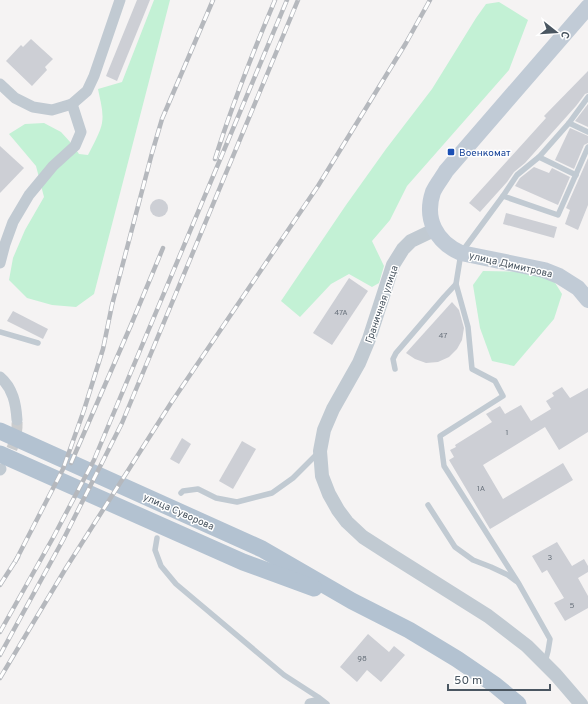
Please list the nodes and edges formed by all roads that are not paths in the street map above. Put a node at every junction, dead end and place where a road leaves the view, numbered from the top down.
1 (120, 0) edge
2 (588, 7) edge
3 (0, 84) edge
4 (588, 98) edge
5 (72, 104) junction
6 (568, 123) junction
7 (588, 132) edge
8 (588, 147) edge
9 (539, 156) junction
10 (576, 175) junction
11 (503, 196) junction
12 (434, 230) junction
13 (461, 253) junction
14 (0, 263) edge
15 (456, 284) junction
16 (588, 300) edge
17 (0, 332) edge
18 (38, 343) dead end
19 (395, 369) dead end
20 (0, 377) edge
21 (17, 420) tunnel mouth
22 (0, 431) edge
23 (320, 451) junction
24 (0, 464) edge
25 (181, 493) dead end
26 (428, 505) dead end
27 (157, 538) dead end
28 (519, 584) junction
29 (352, 601) junction
30 (544, 663) junction
31 (310, 704) edge
32 (321, 704) edge
33 (327, 704) edge
34 (518, 704) edge
35 (581, 704) edge

1 - 5 street
2 - 12 main road
3 - 5 street
4 - 6 lane
5 - 14 street
6 - 7 lane
6 - 9 lane
8 - 10 lane
9 - 10 lane
9 - 11 lane
10 - 11 lane
11 - 13 lane
12 - 13 main road, улица Димитрова
12 - 23 street, Граничная улица
13 - 15 lane
13 - 16 main road, улица Димитрова
15 - 19 lane
15 - 28 lane
17 - 18 lane
20 - 21 street
22 - 29 main road, улица Суворова
23 - 25 lane
23 - 30 street, Граничная улица
24 - 29 main road, улица Суворова
26 - 28 lane
27 - 33 lane
28 - 30 lane
29 - 34 main road, улица Суворова
30 - 35 street, Граничная улица
31 - 32 street

